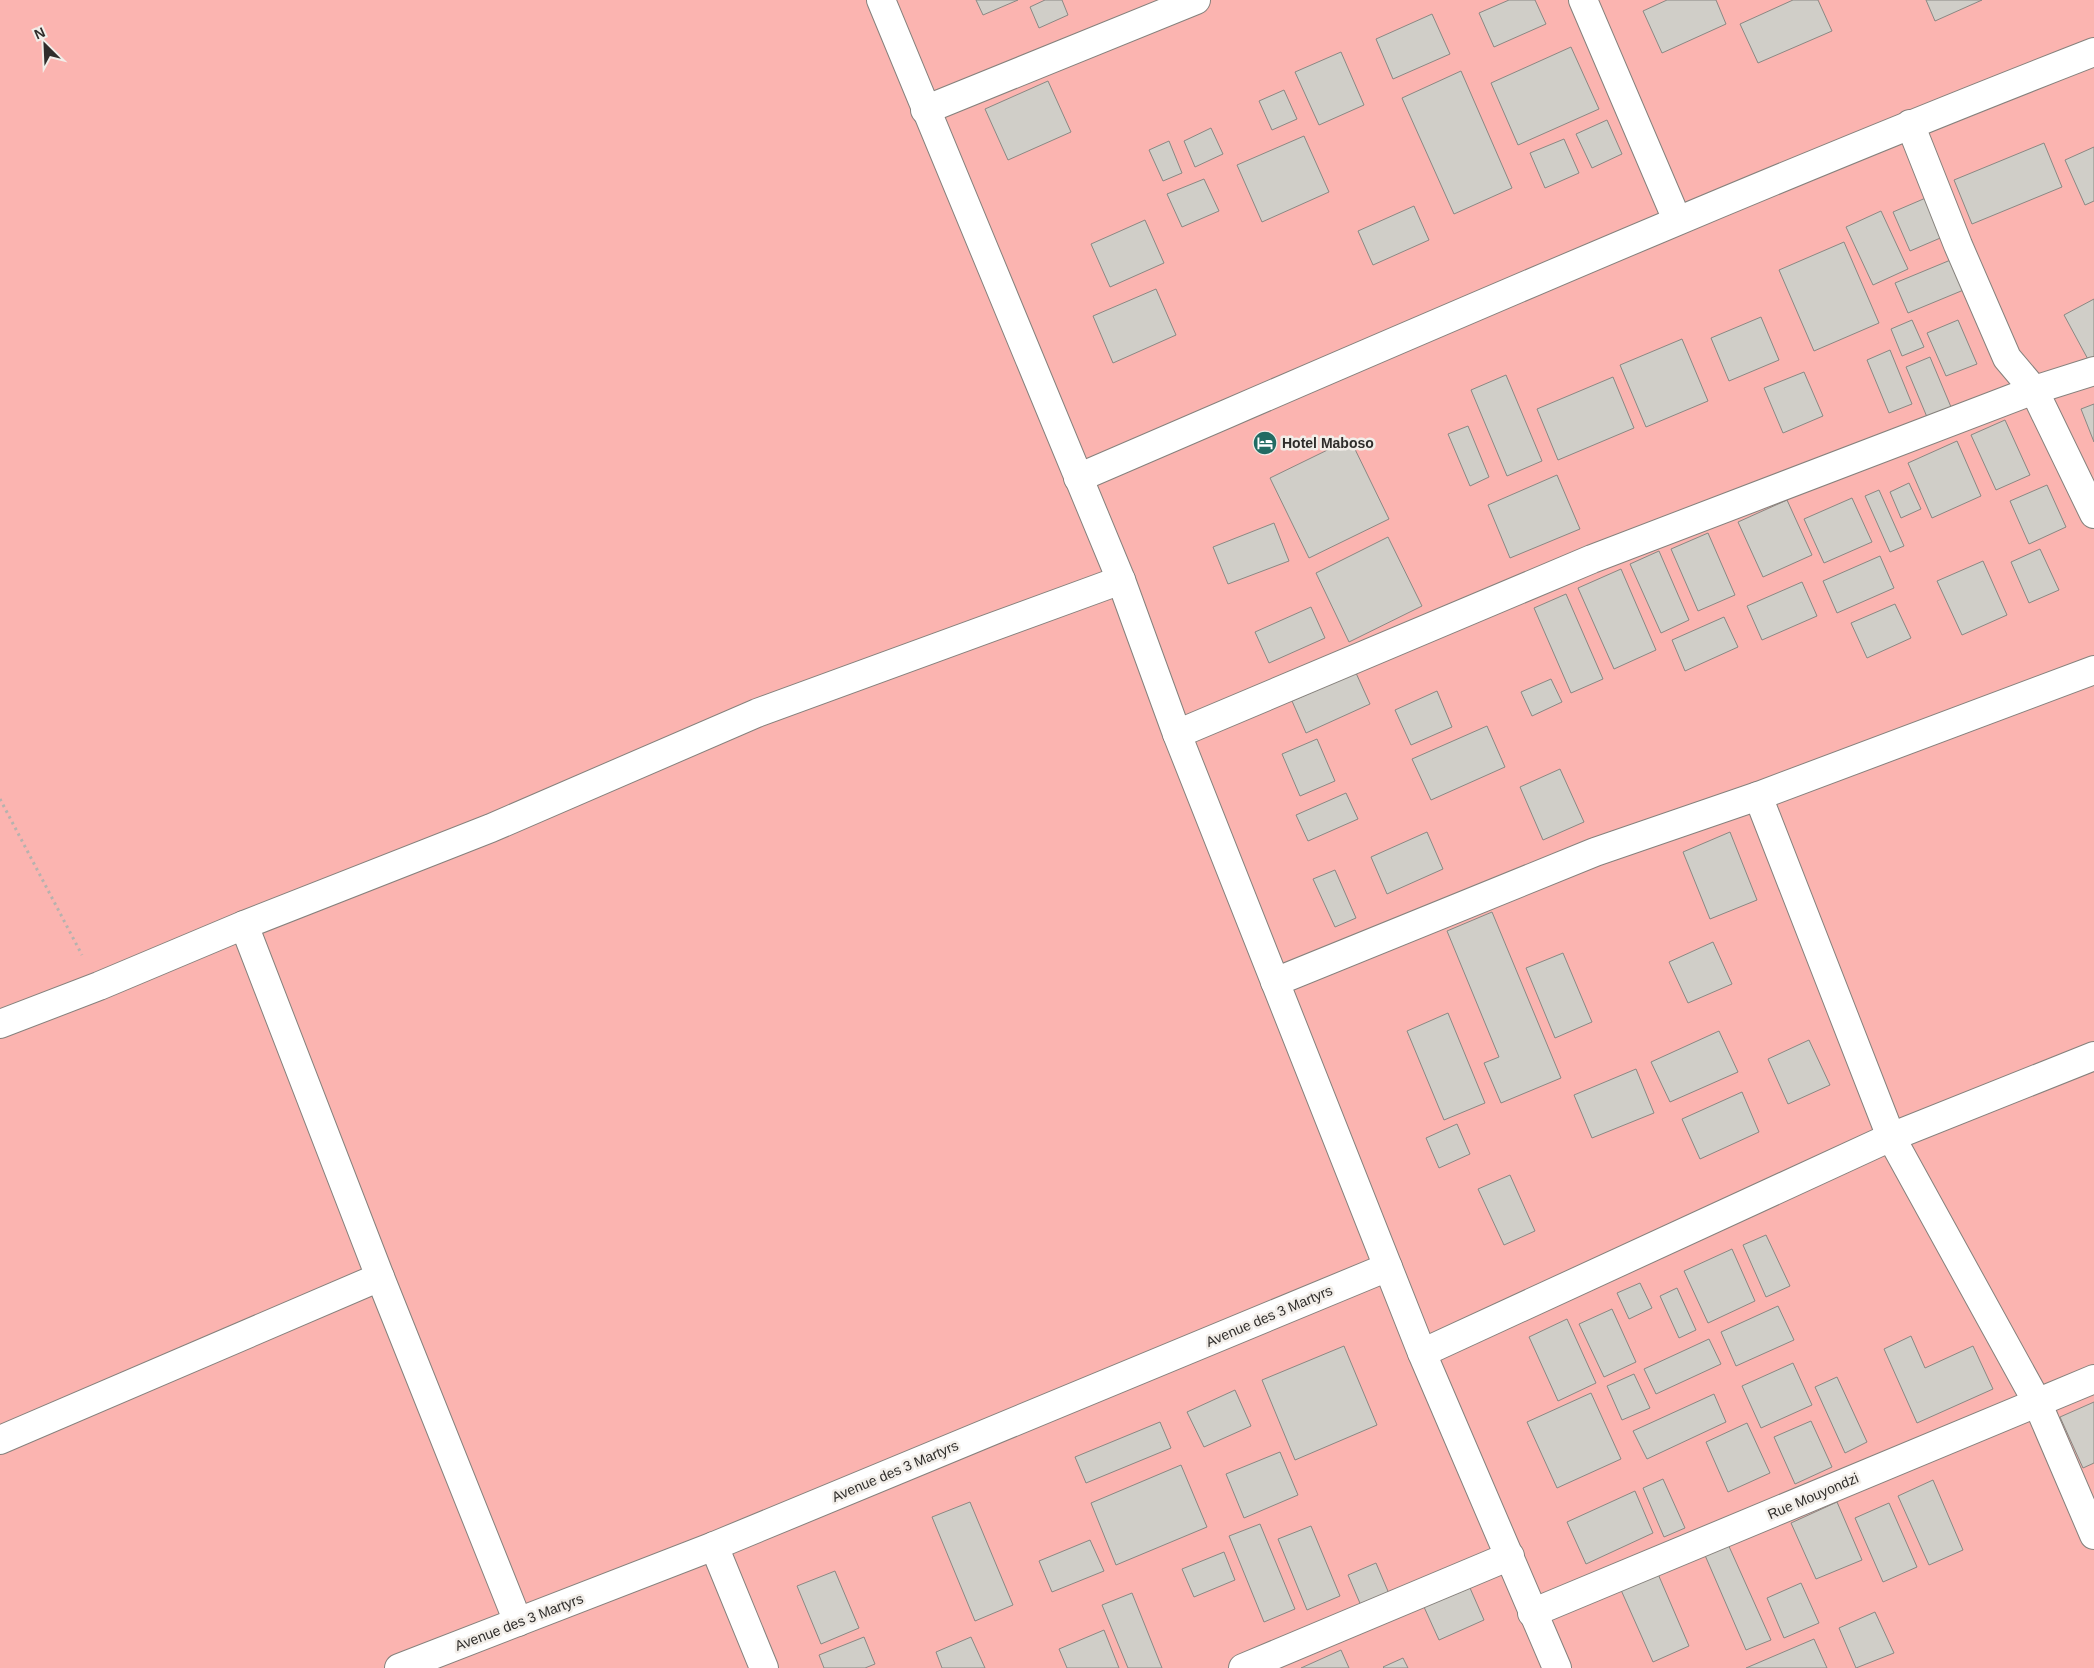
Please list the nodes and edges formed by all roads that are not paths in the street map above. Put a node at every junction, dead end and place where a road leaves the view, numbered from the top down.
1 (881, 0) edge
2 (1196, 0) edge
3 (1584, 0) edge
4 (2094, 52) edge
5 (925, 110) junction
6 (1910, 124) junction
7 (1677, 220) junction
8 (2094, 371) edge
9 (2034, 390) junction
10 (1078, 478) junction
11 (2094, 514) edge
12 (1121, 580) junction
13 (2094, 670) edge
14 (1177, 734) junction
15 (1758, 796) junction
16 (244, 925) junction
17 (1275, 982) junction
18 (0, 1024) edge
19 (2094, 1056) edge
20 (1891, 1137) junction
21 (1388, 1267) junction
22 (380, 1277) junction
23 (1422, 1353) junction
24 (2094, 1379) edge
25 (2037, 1402) junction
26 (0, 1440) edge
27 (2094, 1535) edge
28 (714, 1546) junction
29 (1510, 1556) junction
30 (1532, 1613) junction
31 (518, 1622) junction
32 (399, 1668) edge
33 (764, 1668) edge
34 (1244, 1668) edge
35 (1557, 1668) edge

1 - 5 street
2 - 5 street
3 - 7 street
4 - 6 street
5 - 10 street
6 - 7 street
6 - 9 street
7 - 10 street
8 - 9 street
9 - 11 street
9 - 14 street
10 - 12 street
12 - 14 street
12 - 16 street
13 - 15 street
14 - 17 street
15 - 17 street
15 - 20 street
16 - 18 street
16 - 22 street
17 - 21 street
19 - 20 street
20 - 23 street
20 - 25 street
21 - 23 street
21 - 28 street, Avenue des 3 Martyrs
22 - 26 street
22 - 31 street
23 - 29 street
24 - 25 street, Rue Mouyondzi
25 - 27 street
25 - 30 street, Rue Mouyondzi
28 - 31 street, Avenue des 3 Martyrs
28 - 33 street
29 - 30 street
29 - 34 street
30 - 35 street
31 - 32 street, Avenue des 3 Martyrs

